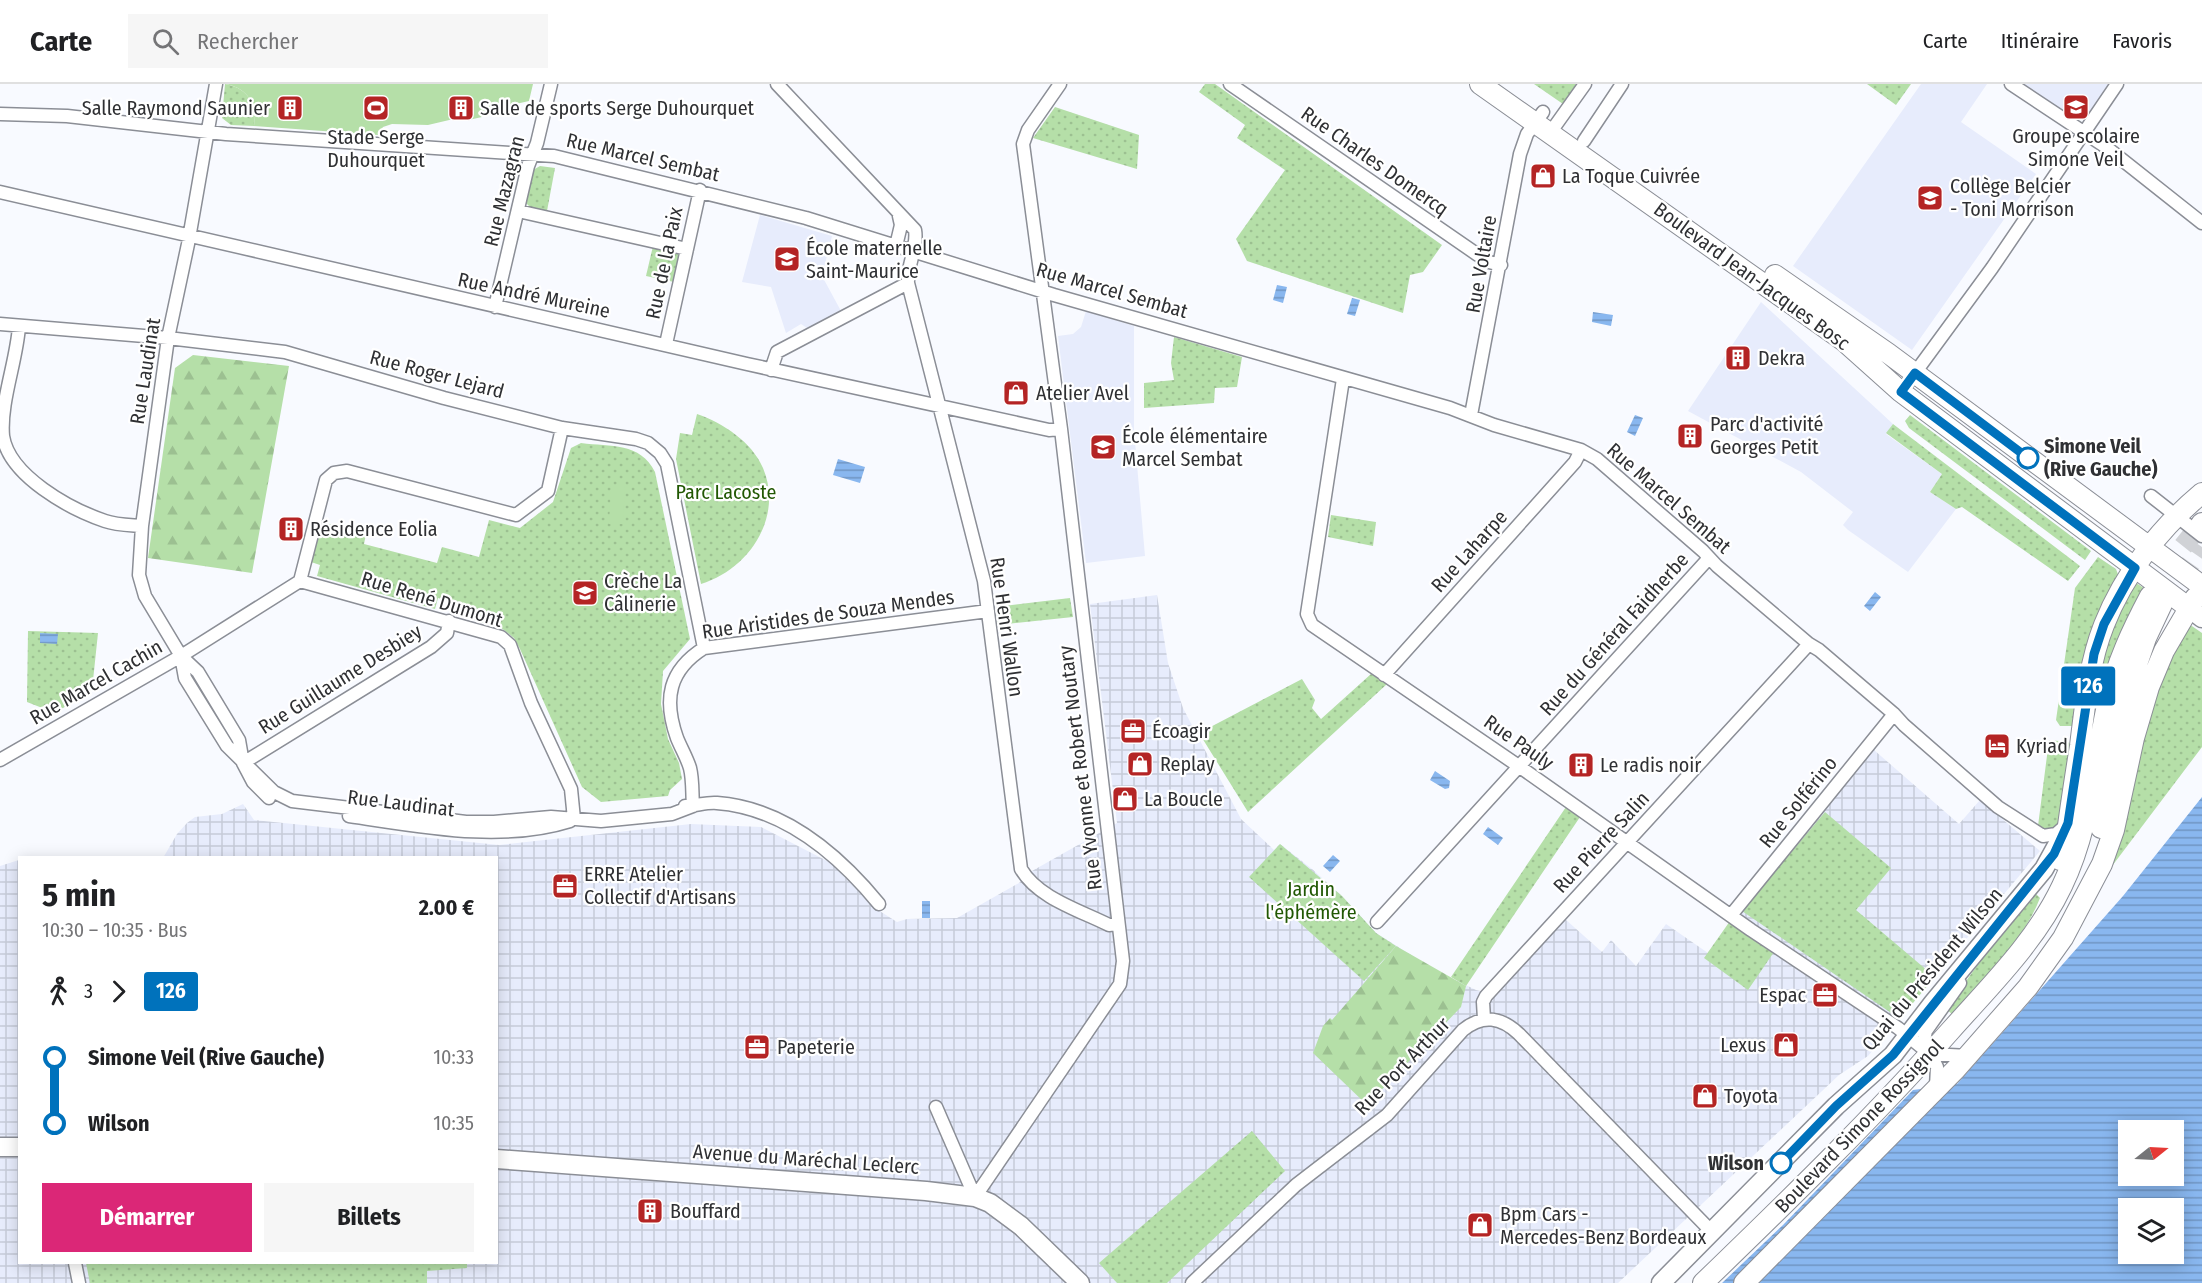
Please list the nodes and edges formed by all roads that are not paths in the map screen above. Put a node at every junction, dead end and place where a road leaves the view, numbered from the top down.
1 (216, 84) edge
2 (551, 84) edge
3 (777, 84) edge
4 (1060, 84) edge
5 (1230, 84) edge
6 (1480, 84) edge
7 (1503, 84) edge
8 (1585, 84) edge
9 (1622, 84) edge
10 (2011, 84) edge
11 (2117, 84) edge
12 (0, 114) edge
13 (1546, 123) junction
14 (209, 132) junction
15 (2083, 134) junction
16 (1584, 141) junction
17 (532, 153) junction
18 (700, 190) junction
19 (0, 192) edge
20 (518, 211) junction
21 (899, 216) junction
22 (2202, 223) edge
23 (190, 237) junction
24 (896, 246) junction
25 (687, 249) junction
26 (912, 252) junction
27 (1501, 265) junction
28 (908, 283) junction
29 (1766, 284) junction
30 (1042, 290) junction
31 (495, 307) junction
32 (0, 324) edge
33 (19, 326) junction
34 (168, 338) junction
35 (666, 344) junction
36 (771, 369) junction
37 (1915, 373) junction
38 (1343, 380) junction
39 (1901, 392) junction
40 (938, 406) junction
41 (1471, 415) junction
42 (562, 428) junction
43 (1061, 429) junction
44 (1581, 450) junction
45 (2202, 494) edge
46 (2151, 496) dead end
47 (2176, 516) junction
48 (142, 526) junction
49 (2202, 528) edge
50 (2150, 547) junction
51 (1709, 558) junction
52 (2135, 568) junction
53 (300, 581) junction
54 (2202, 587) edge
55 (988, 611) junction
56 (2196, 613) edge
57 (449, 621) junction
58 (1809, 644) junction
59 (704, 648) junction
60 (181, 656) junction
61 (1384, 675) junction
62 (1894, 714) junction
63 (0, 760) edge
64 (243, 763) junction
65 (1520, 767) junction
66 (693, 806) junction
67 (573, 819) junction
68 (2068, 823) junction
69 (1627, 842) junction
70 (879, 904) dead end
71 (1732, 914) junction
72 (2001, 921) junction
73 (1377, 922) dead end
74 (1118, 924) junction
75 (2009, 964) junction
76 (2008, 1012) junction
77 (1484, 1019) junction
78 (1907, 1035) junction
79 (1930, 1054) junction
80 (1969, 1056) junction
81 (1936, 1087) junction
82 (936, 1107) dead end
83 (0, 1147) edge
84 (18, 1147) edge
85 (498, 1159) edge
86 (975, 1197) junction
87 (1713, 1233) junction
88 (75, 1264) edge
89 (79, 1283) edge
90 (1080, 1283) edge
91 (1192, 1283) edge
92 (1662, 1283) edge
93 (1703, 1283) edge
94 (1744, 1283) edge

1 - 14 street, Rue Laudinat
2 - 17 street, Rue Mazagran
3 - 21 street
4 - 30 street, Rue Yvonne et Robert Noutary
5 - 27 street, Rue Charles Domercq
6 - 13 main road, Boulevard Jean-Jacques Bosc
7 - 13 main road, Boulevard Jean-Jacques Bosc
8 - 13 street, Rue Voltaire
9 - 16 street
10 - 15 street
11 - 15 street
12 - 14 street, Rue Marcel Sembat
13 - 16 main road, Boulevard Jean-Jacques Bosc
13 - 27 street, Rue Voltaire
13 - 29 main road, Boulevard Jean-Jacques Bosc
14 - 17 street, Rue Marcel Sembat
14 - 23 street, Rue Laudinat
15 - 22 street
15 - 37 street
16 - 37 main road, Boulevard Jean-Jacques Bosc
17 - 18 street, Rue Marcel Sembat
17 - 20 street, Rue Mazagran
18 - 24 street, Rue Marcel Sembat
18 - 25 street, Rue de la Paix
19 - 23 street, Rue André Mureine
20 - 25 street
20 - 31 street, Rue Mazagran
21 - 24 street
21 - 26 street
23 - 31 street, Rue André Mureine
23 - 34 street, Rue Laudinat
24 - 26 street, Rue Marcel Sembat
25 - 35 street, Rue de la Paix
26 - 28 street
26 - 30 street, Rue Marcel Sembat
27 - 41 street, Rue Voltaire
28 - 36 street
28 - 40 street, Rue Henri Wallon
29 - 37 street
29 - 39 main road, Boulevard Jean-Jacques Bosc
30 - 38 street, Rue Marcel Sembat
30 - 43 street, Rue Yvonne et Robert Noutary
31 - 35 street, Rue André Mureine
32 - 33 street, Rue Roger Lejard
33 - 34 street, Rue Roger Lejard
33 - 48 street
34 - 42 street, Rue Roger Lejard
34 - 48 street, Rue Laudinat
35 - 36 street, Rue André Mureine
36 - 40 street, Rue André Mureine
37 - 39 street
37 - 50 main road, Boulevard Jean-Jacques Bosc
38 - 41 street, Rue Marcel Sembat
38 - 61 street, Rue Pauly
39 - 52 main road, Boulevard Jean-Jacques Bosc
40 - 43 street, Rue André Mureine
40 - 55 street, Rue Henri Wallon
41 - 44 street, Rue Marcel Sembat
42 - 53 street
42 - 59 street, Rue Roger Lejard
43 - 74 street, Rue Yvonne et Robert Noutary
44 - 51 street, Rue Marcel Sembat
44 - 61 street, Rue Laharpe
45 - 47 main road
46 - 47 street
47 - 49 street
47 - 50 main road
48 - 60 street, Rue Laudinat
50 - 52 main road
50 - 54 main road, Boulevard Jean-Jacques Bosc
51 - 58 street, Rue Marcel Sembat
51 - 65 street, Rue du Général Faidherbe
52 - 56 main road, Boulevard Jean-Jacques Bosc
52 - 68 main road
53 - 57 street, Rue René Dumont
53 - 60 street, Rue Marcel Cachin
54 - 56 main road
55 - 59 street, Rue Aristides de Souza Mendes
55 - 74 street, Rue Henri Wallon
56 - 76 main road
57 - 64 street, Rue Guillaume Desbiey
57 - 67 street, Rue René Dumont
58 - 62 street, Rue Marcel Sembat
58 - 69 street, Rue Pierre Salin
59 - 66 street, Rue Aristides de Souza Mendes
60 - 63 street, Rue Marcel Cachin
60 - 64 street, Rue Laudinat
61 - 65 street, Rue Pauly
62 - 68 street, Rue Marcel Sembat
62 - 71 street, Rue Solférino
64 - 67 street, Rue Laudinat
65 - 69 street, Rue Pauly
65 - 73 street, Rue du Général Faidherbe
66 - 67 street, Rue Laudinat
66 - 70 street, Rue Laudinat
68 - 72 street, Quai du Président Wilson
68 - 75 main road
69 - 71 street, Rue Pauly
69 - 77 street, Rue Pierre Salin
71 - 78 street, Rue Pauly
72 - 78 street, Quai du Président Wilson
72 - 79 street
74 - 86 street, Rue Yvonne et Robert Noutary
75 - 76 main road
75 - 79 main road, Boulevard Simone Rossignol
76 - 80 main road, Boulevard Simone Rossignol
77 - 87 street
77 - 91 street, Rue Port Arthur
78 - 79 street, Rue Pauly
78 - 87 street, Quai du Président Wilson
79 - 80 street
79 - 81 street
79 - 93 main road, Boulevard Simone Rossignol
80 - 81 main road, Boulevard Simone Rossignol
81 - 94 main road, Boulevard Simone Rossignol
82 - 86 street
83 - 84 street
85 - 86 street, Avenue du Maréchal Leclerc
86 - 90 street, Avenue du Maréchal Leclerc
87 - 92 street, Quai du Président Wilson
88 - 89 street

